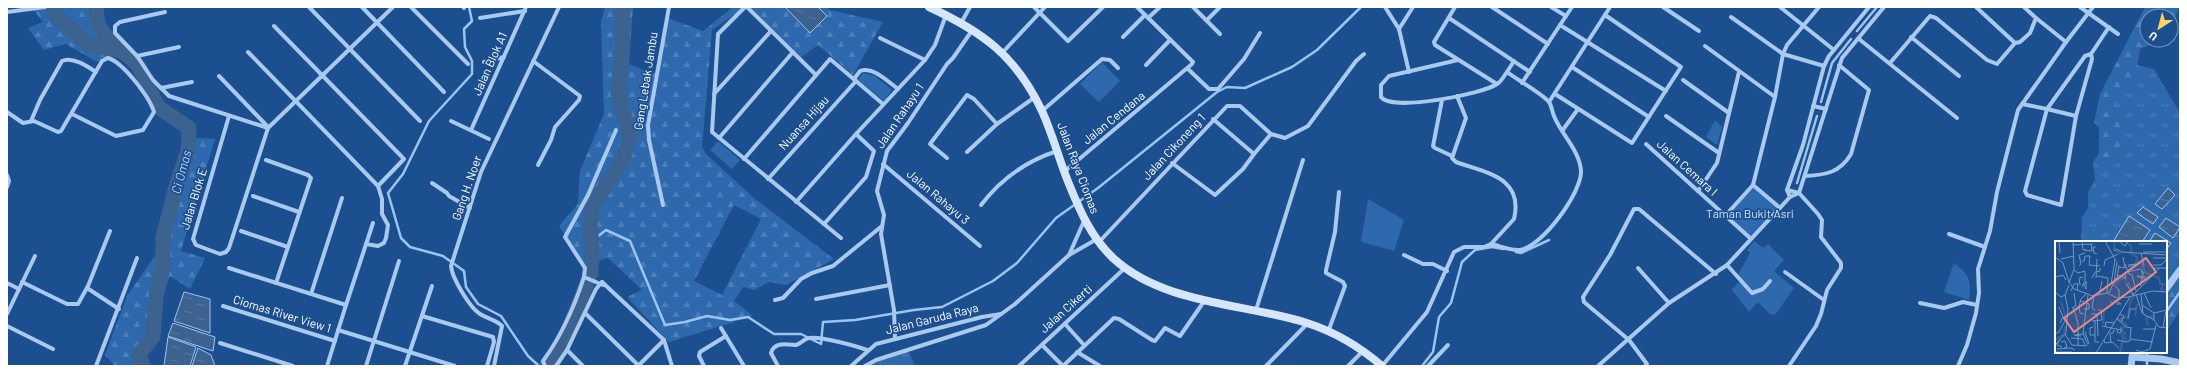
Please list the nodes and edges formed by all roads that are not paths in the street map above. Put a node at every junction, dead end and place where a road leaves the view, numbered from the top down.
1 (45, 7) edge
2 (309, 7) edge
3 (362, 7) edge
4 (394, 7) edge
5 (411, 7) edge
6 (559, 7) edge
7 (669, 7) edge
8 (746, 7) edge
9 (929, 7) edge
10 (970, 7) edge
11 (1034, 7) edge
12 (1045, 7) edge
13 (1103, 7) edge
14 (1136, 7) edge
15 (1160, 7) edge
16 (1193, 7) edge
17 (1220, 7) edge
18 (1385, 7) edge
19 (1412, 7) edge
20 (1455, 7) edge
21 (1492, 7) edge
22 (1551, 7) edge
23 (1572, 7) edge
24 (1610, 7) edge
25 (1663, 7) edge
26 (1780, 7) edge
27 (1819, 7) edge
28 (1869, 7) edge
29 (1884, 7) edge
30 (1976, 7) edge
31 (2024, 7) edge
32 (2080, 7) edge
33 (2093, 7) edge
34 (525, 9) edge
35 (939, 9) edge
36 (7, 12) edge
37 (165, 12) dead end
38 (1040, 13) junction
39 (2088, 14) junction
40 (946, 15) junction
41 (1605, 15) junction
42 (1566, 16) junction
43 (1146, 17) junction
44 (1731, 17) dead end
45 (480, 18) dead end
46 (1449, 18) junction
47 (2036, 18) junction
48 (1206, 20) junction
49 (378, 23) junction
50 (961, 23) junction
51 (1560, 25) junction
52 (274, 26) dead end
53 (1804, 26) junction
54 (2108, 28) junction
55 (973, 29) junction
56 (1399, 29) junction
57 (771, 31) junction
58 (1699, 31) dead end
59 (1260, 33) dead end
60 (1220, 34) dead end
61 (2118, 34) dead end
62 (1123, 37) dead end
63 (1911, 37) junction
64 (880, 38) dead end
65 (1859, 39) junction
66 (1170, 40) junction
67 (2064, 40) junction
68 (1588, 42) junction
69 (2015, 43) junction
70 (1548, 44) junction
71 (1705, 46) dead end
72 (178, 47) dead end
73 (350, 50) junction
74 (1834, 50) junction
75 (248, 52) dead end
76 (793, 52) junction
77 (1002, 53) junction
78 (1364, 54) dead end
79 (1784, 54) junction
80 (2090, 54) junction
81 (137, 56) junction
82 (504, 57) junction
83 (925, 60) junction
84 (1458, 60) junction
85 (533, 61) junction
86 (1514, 61) junction
87 (484, 62) dead end
88 (1890, 63) junction
89 (468, 64) dead end
90 (1146, 64) dead end
91 (1839, 65) junction
92 (1824, 66) junction
93 (1572, 67) junction
94 (1118, 68) dead end
95 (1188, 69) junction
96 (96, 72) junction
97 (1409, 72) junction
98 (1507, 72) junction
99 (1530, 72) junction
100 (1739, 72) junction
101 (816, 75) junction
102 (219, 76) dead end
103 (323, 76) junction
104 (1959, 76) dead end
105 (855, 80) junction
106 (1683, 80) dead end
107 (192, 82) dead end
108 (1522, 83) junction
109 (1497, 84) junction
110 (161, 88) junction
111 (898, 89) junction
112 (1666, 91) junction
113 (444, 92) dead end
114 (714, 94) junction
115 (1555, 94) junction
116 (1457, 96) junction
117 (1035, 97) junction
118 (1775, 97) junction
119 (1442, 100) junction
120 (296, 102) junction
121 (1549, 102) junction
122 (883, 104) junction
123 (2022, 104) junction
124 (1815, 106) junction
125 (1578, 109) junction
126 (1824, 109) junction
127 (2047, 109) junction
128 (7, 112) edge
129 (1042, 112) junction
130 (1729, 113) junction
131 (72, 114) junction
132 (230, 116) junction
133 (1666, 116) dead end
134 (2076, 116) junction
135 (1649, 117) junction
136 (1957, 118) dead end
137 (1213, 119) junction
138 (420, 121) dead end
139 (451, 121) dead end
140 (30, 122) junction
141 (997, 124) junction
142 (268, 128) junction
143 (471, 130) junction
144 (616, 130) dead end
145 (1562, 130) junction
146 (856, 134) junction
147 (1271, 134) junction
148 (719, 138) junction
149 (488, 139) dead end
150 (1646, 144) dead end
151 (1057, 151) junction
152 (967, 152) dead end
153 (1719, 153) junction
154 (1254, 154) junction
155 (1452, 156) junction
156 (947, 158) dead end
157 (744, 159) junction
158 (266, 160) dead end
159 (1303, 160) dead end
160 (1172, 163) junction
161 (883, 164) junction
162 (538, 165) dead end
163 (1064, 172) junction
164 (7, 175) edge
165 (1805, 176) junction
166 (768, 179) junction
167 (432, 182) dead end
168 (1753, 185) junction
169 (378, 186) junction
170 (7, 187) edge
171 (1787, 190) junction
172 (1698, 191) junction
173 (1339, 192) dead end
174 (1799, 193) junction
175 (252, 196) dead end
176 (1790, 197) junction
177 (342, 198) dead end
178 (796, 202) junction
179 (663, 205) dead end
180 (981, 205) dead end
181 (470, 208) junction
182 (1780, 208) junction
183 (299, 212) junction
184 (1725, 216) junction
185 (1084, 220) junction
186 (373, 223) dead end
187 (824, 224) junction
188 (882, 226) junction
189 (110, 231) dead end
190 (241, 231) dead end
191 (1949, 234) dead end
192 (840, 238) dead end
193 (1750, 238) junction
194 (1098, 241) junction
195 (366, 244) junction
196 (1491, 244) junction
197 (980, 246) dead end
198 (288, 247) junction
199 (1985, 247) junction
200 (1069, 255) junction
201 (1404, 255) dead end
202 (35, 256) dead end
203 (137, 258) dead end
204 (398, 261) dead end
205 (1727, 265) junction
206 (1126, 267) junction
207 (229, 268) dead end
208 (1638, 268) dead end
209 (2180, 270) edge
210 (1447, 271) junction
211 (1785, 272) dead end
212 (1716, 274) junction
213 (585, 278) junction
214 (1770, 281) dead end
215 (22, 282) junction
216 (602, 282) junction
217 (7, 283) edge
218 (276, 283) junction
219 (890, 285) junction
220 (432, 286) dead end
221 (19, 288) junction
222 (87, 288) junction
223 (2167, 288) edge
224 (311, 294) junction
225 (816, 299) dead end
226 (775, 300) dead end
227 (1205, 300) junction
228 (1824, 300) junction
229 (1669, 303) junction
230 (1920, 303) dead end
231 (346, 305) junction
232 (1977, 305) junction
233 (223, 306) dead end
234 (119, 309) junction
235 (1256, 310) junction
236 (585, 313) junction
237 (7, 314) edge
238 (1001, 314) junction
239 (422, 316) junction
240 (1308, 323) junction
241 (1065, 324) junction
242 (7, 326) edge
243 (722, 328) dead end
244 (338, 330) junction
245 (1328, 332) junction
246 (726, 336) junction
247 (895, 338) junction
248 (373, 340) junction
249 (664, 340) junction
250 (1629, 340) junction
251 (335, 341) junction
252 (220, 343) dead end
253 (1042, 345) junction
254 (1084, 345) junction
255 (1448, 345) dead end
256 (53, 349) dead end
257 (566, 350) junction
258 (867, 350) junction
259 (1363, 350) junction
260 (410, 352) junction
261 (1077, 352) junction
262 (2135, 355) edge
263 (2180, 363) edge
264 (446, 365) edge
265 (545, 365) edge
266 (96, 366) edge
267 (293, 366) edge
268 (327, 366) edge
269 (366, 366) edge
270 (405, 366) edge
271 (455, 366) edge
272 (487, 366) edge
273 (494, 366) edge
274 (556, 366) edge
275 (583, 366) edge
276 (638, 366) edge
277 (672, 366) edge
278 (704, 366) edge
279 (744, 366) edge
280 (778, 366) edge
281 (852, 366) edge
282 (865, 366) edge
283 (1019, 366) edge
284 (1100, 366) edge
285 (1266, 366) edge
286 (1348, 366) edge
287 (1382, 366) edge
288 (1428, 366) edge
289 (1598, 366) edge
290 (1645, 366) edge
291 (1789, 366) edge
292 (1958, 366) edge
293 (2131, 366) edge

1 - 36 street
2 - 73 street
3 - 49 street
4 - 49 street
5 - 89 street
6 - 85 street, Gang H. Noer
7 - 179 street, Gang Lebak Jambu
8 - 57 street
8 - 114 street
9 - 35 main road, Jalan Raya Ciomas
10 - 50 street
11 - 38 street
12 - 38 street
13 - 38 street
14 - 43 street
15 - 43 street
16 - 48 street
17 - 48 street
18 - 56 street
19 - 56 street
20 - 46 street
21 - 70 street
22 - 42 street
23 - 42 street
24 - 41 street
25 - 58 street
26 - 53 street
27 - 53 street
28 - 74 street
29 - 65 street
30 - 69 street
31 - 47 street
32 - 39 street
33 - 39 street
34 - 45 street
34 - 82 street, Jalan Blok A1
35 - 40 main road, Jalan Raya Ciomas
37 - 81 street
38 - 77 street
39 - 54 street
39 - 67 street
40 - 50 main road, Jalan Raya Ciomas
40 - 83 street
41 - 68 street
41 - 112 street
42 - 51 street
43 - 62 street
43 - 66 street
44 - 79 street
46 - 84 street
46 - 86 street
47 - 67 street
47 - 69 street
48 - 60 street
49 - 73 street
49 - 113 street
50 - 55 main road, Jalan Raya Ciomas
51 - 68 street
51 - 70 street
52 - 103 street
53 - 74 street
53 - 79 street
54 - 61 street
54 - 80 street
55 - 77 main road, Jalan Raya Ciomas
55 - 161 street, Jalan Rahayu 1
56 - 97 street
57 - 76 street
57 - 114 street
59 - 95 street
63 - 69 street
63 - 88 street
63 - 104 street
64 - 83 street
65 - 88 street
65 - 91 street
66 - 90 street
66 - 95 street
67 - 123 street
68 - 93 street
68 - 112 street
70 - 99 street
71 - 100 street
72 - 81 street
73 - 103 street
73 - 138 street
74 - 92 street
75 - 120 street
76 - 101 street
76 - 148 street
77 - 117 main road, Jalan Raya Ciomas
78 - 147 street
79 - 92 street
79 - 118 street
80 - 127 street
80 - 134 street
81 - 110 street
82 - 87 street
82 - 143 street, Jalan Blok A1
83 - 111 street
84 - 97 street
84 - 109 street
85 - 162 street
85 - 181 street, Gang H. Noer
86 - 98 street
86 - 99 street
88 - 136 street
91 - 126 street
91 - 165 street
92 - 124 street
93 - 115 street
93 - 135 street
94 - 129 street
95 - 163 street, Jalan Cendana
96 - 131 street
96 - 131 street
96 - 140 street
97 - 119 street
98 - 108 street
98 - 109 street
99 - 108 street
100 - 118 street
100 - 130 street
101 - 105 street, Nuansa Hijau
101 - 157 street, Nuansa Hijau
102 - 142 street
103 - 120 street
103 - 169 street
105 - 111 street, Nuansa Hijau
105 - 122 street, Nuansa Hijau
105 - 166 street, Nuansa Hijau
106 - 130 street
107 - 110 street
108 - 121 street
109 - 116 street
110 - 132 street
111 - 122 street
112 - 135 street
114 - 148 street
115 - 121 street
115 - 125 street
116 - 119 street
116 - 155 street
117 - 129 main road, Jalan Raya Ciomas
117 - 141 street
118 - 168 street
119 - 155 street
120 - 142 street
120 - 169 street
121 - 145 street
122 - 146 street
123 - 127 street
123 - 199 street
124 - 126 street
124 - 171 street
125 - 135 street
125 - 145 street
126 - 165 street
127 - 134 street
127 - 134 street
128 - 140 street
129 - 151 main road, Jalan Raya Ciomas
130 - 153 street
131 - 140 street
132 - 142 street
132 - 142 street, Jalan Blok E
133 - 153 street
137 - 147 street, Jalan Cikoneng 1
137 - 154 street
137 - 160 street, Jalan Cikoneng 1
139 - 143 street
141 - 152 street
141 - 156 street
143 - 149 street
144 - 213 street
145 - 196 street
146 - 178 street
146 - 187 street
147 - 154 street
148 - 157 street
150 - 172 street, Jalan Cemara I
151 - 163 main road, Jalan Raya Ciomas
151 - 180 street, Jalan Rahayu 3
153 - 172 street
154 - 160 street
155 - 196 street
157 - 166 street
158 - 183 street
159 - 235 street
160 - 194 street, Jalan Cikoneng 1
161 - 188 street, Jalan Rahayu 1
161 - 197 street, Jalan Rahayu 3
163 - 185 main road, Jalan Raya Ciomas
164 - 170 street
165 - 174 street
166 - 178 street
167 - 181 street
168 - 182 street
168 - 184 street
169 - 195 street
171 - 174 street
171 - 176 street
172 - 184 street, Jalan Cemara I
173 - 245 street
174 - 176 street
174 - 228 street
175 - 183 street
176 - 182 street
177 - 224 street
178 - 187 street
181 - 273 street, Gang H. Noer
182 - 193 street
183 - 198 street
184 - 193 street, Jalan Cemara I
185 - 194 main road, Jalan Raya Ciomas
185 - 200 street, Jalan Garuda Raya
186 - 195 street, Ciomas River View 1
187 - 192 street
188 - 219 street, Jalan Rahayu 1
188 - 226 street
189 - 222 street
190 - 198 street
191 - 199 street
193 - 205 street
194 - 200 street, Jalan Garuda Raya
194 - 206 main road, Jalan Raya Ciomas
195 - 231 street, Ciomas River View 1
196 - 210 street
198 - 218 street
199 - 232 street
200 - 238 street, Jalan Garuda Raya
201 - 210 street
202 - 215 street
203 - 234 street
204 - 248 street
205 - 212 street
205 - 214 street
206 - 227 main road, Jalan Raya Ciomas
206 - 241 street, Jalan Cikerti
207 - 218 street
208 - 229 street
209 - 223 street
210 - 287 street
211 - 228 street
212 - 229 street
212 - 250 street
213 - 216 street
213 - 265 street
215 - 221 street
215 - 222 street
216 - 236 street
216 - 249 street
217 - 221 street
218 - 224 street
219 - 225 street
219 - 247 street, Jalan Rahayu 1
220 - 239 street
221 - 237 street
222 - 234 street
224 - 231 street
227 - 235 main road, Jalan Raya Ciomas
227 - 254 street
228 - 291 street
229 - 250 street
230 - 232 street
231 - 244 street, Ciomas River View 1
232 - 292 street
233 - 251 street, Ciomas River View 1
234 - 266 street
235 - 240 main road, Jalan Raya Ciomas
236 - 257 street
236 - 276 street
238 - 247 street, Jalan Garuda Raya
238 - 282 street, Jalan Garuda Raya
239 - 260 street
239 - 272 street
240 - 245 main road, Jalan Raya Ciomas
240 - 285 street
241 - 253 street, Jalan Cikerti
241 - 254 street
242 - 256 street
243 - 246 street
244 - 248 street, Ciomas River View 1
244 - 251 street, Ciomas River View 1
245 - 259 main road, Jalan Raya Ciomas
246 - 278 street
246 - 279 street
247 - 258 street, Jalan Garuda Raya
248 - 260 street, Ciomas River View 1
248 - 269 street
249 - 276 street
249 - 277 street
250 - 289 street
250 - 290 street
251 - 268 street, Ciomas River View 1
252 - 267 street
253 - 261 street
253 - 283 street, Jalan Cikerti
254 - 261 street
255 - 288 street
257 - 274 street
257 - 275 street
258 - 280 street
258 - 281 street, Jalan Garuda Raya
259 - 286 street
259 - 287 main road, Jalan Raya Ciomas
260 - 264 street, Ciomas River View 1
260 - 270 street
261 - 284 street
262 - 263 street
262 - 293 street
264 - 271 street, Ciomas River View 1

